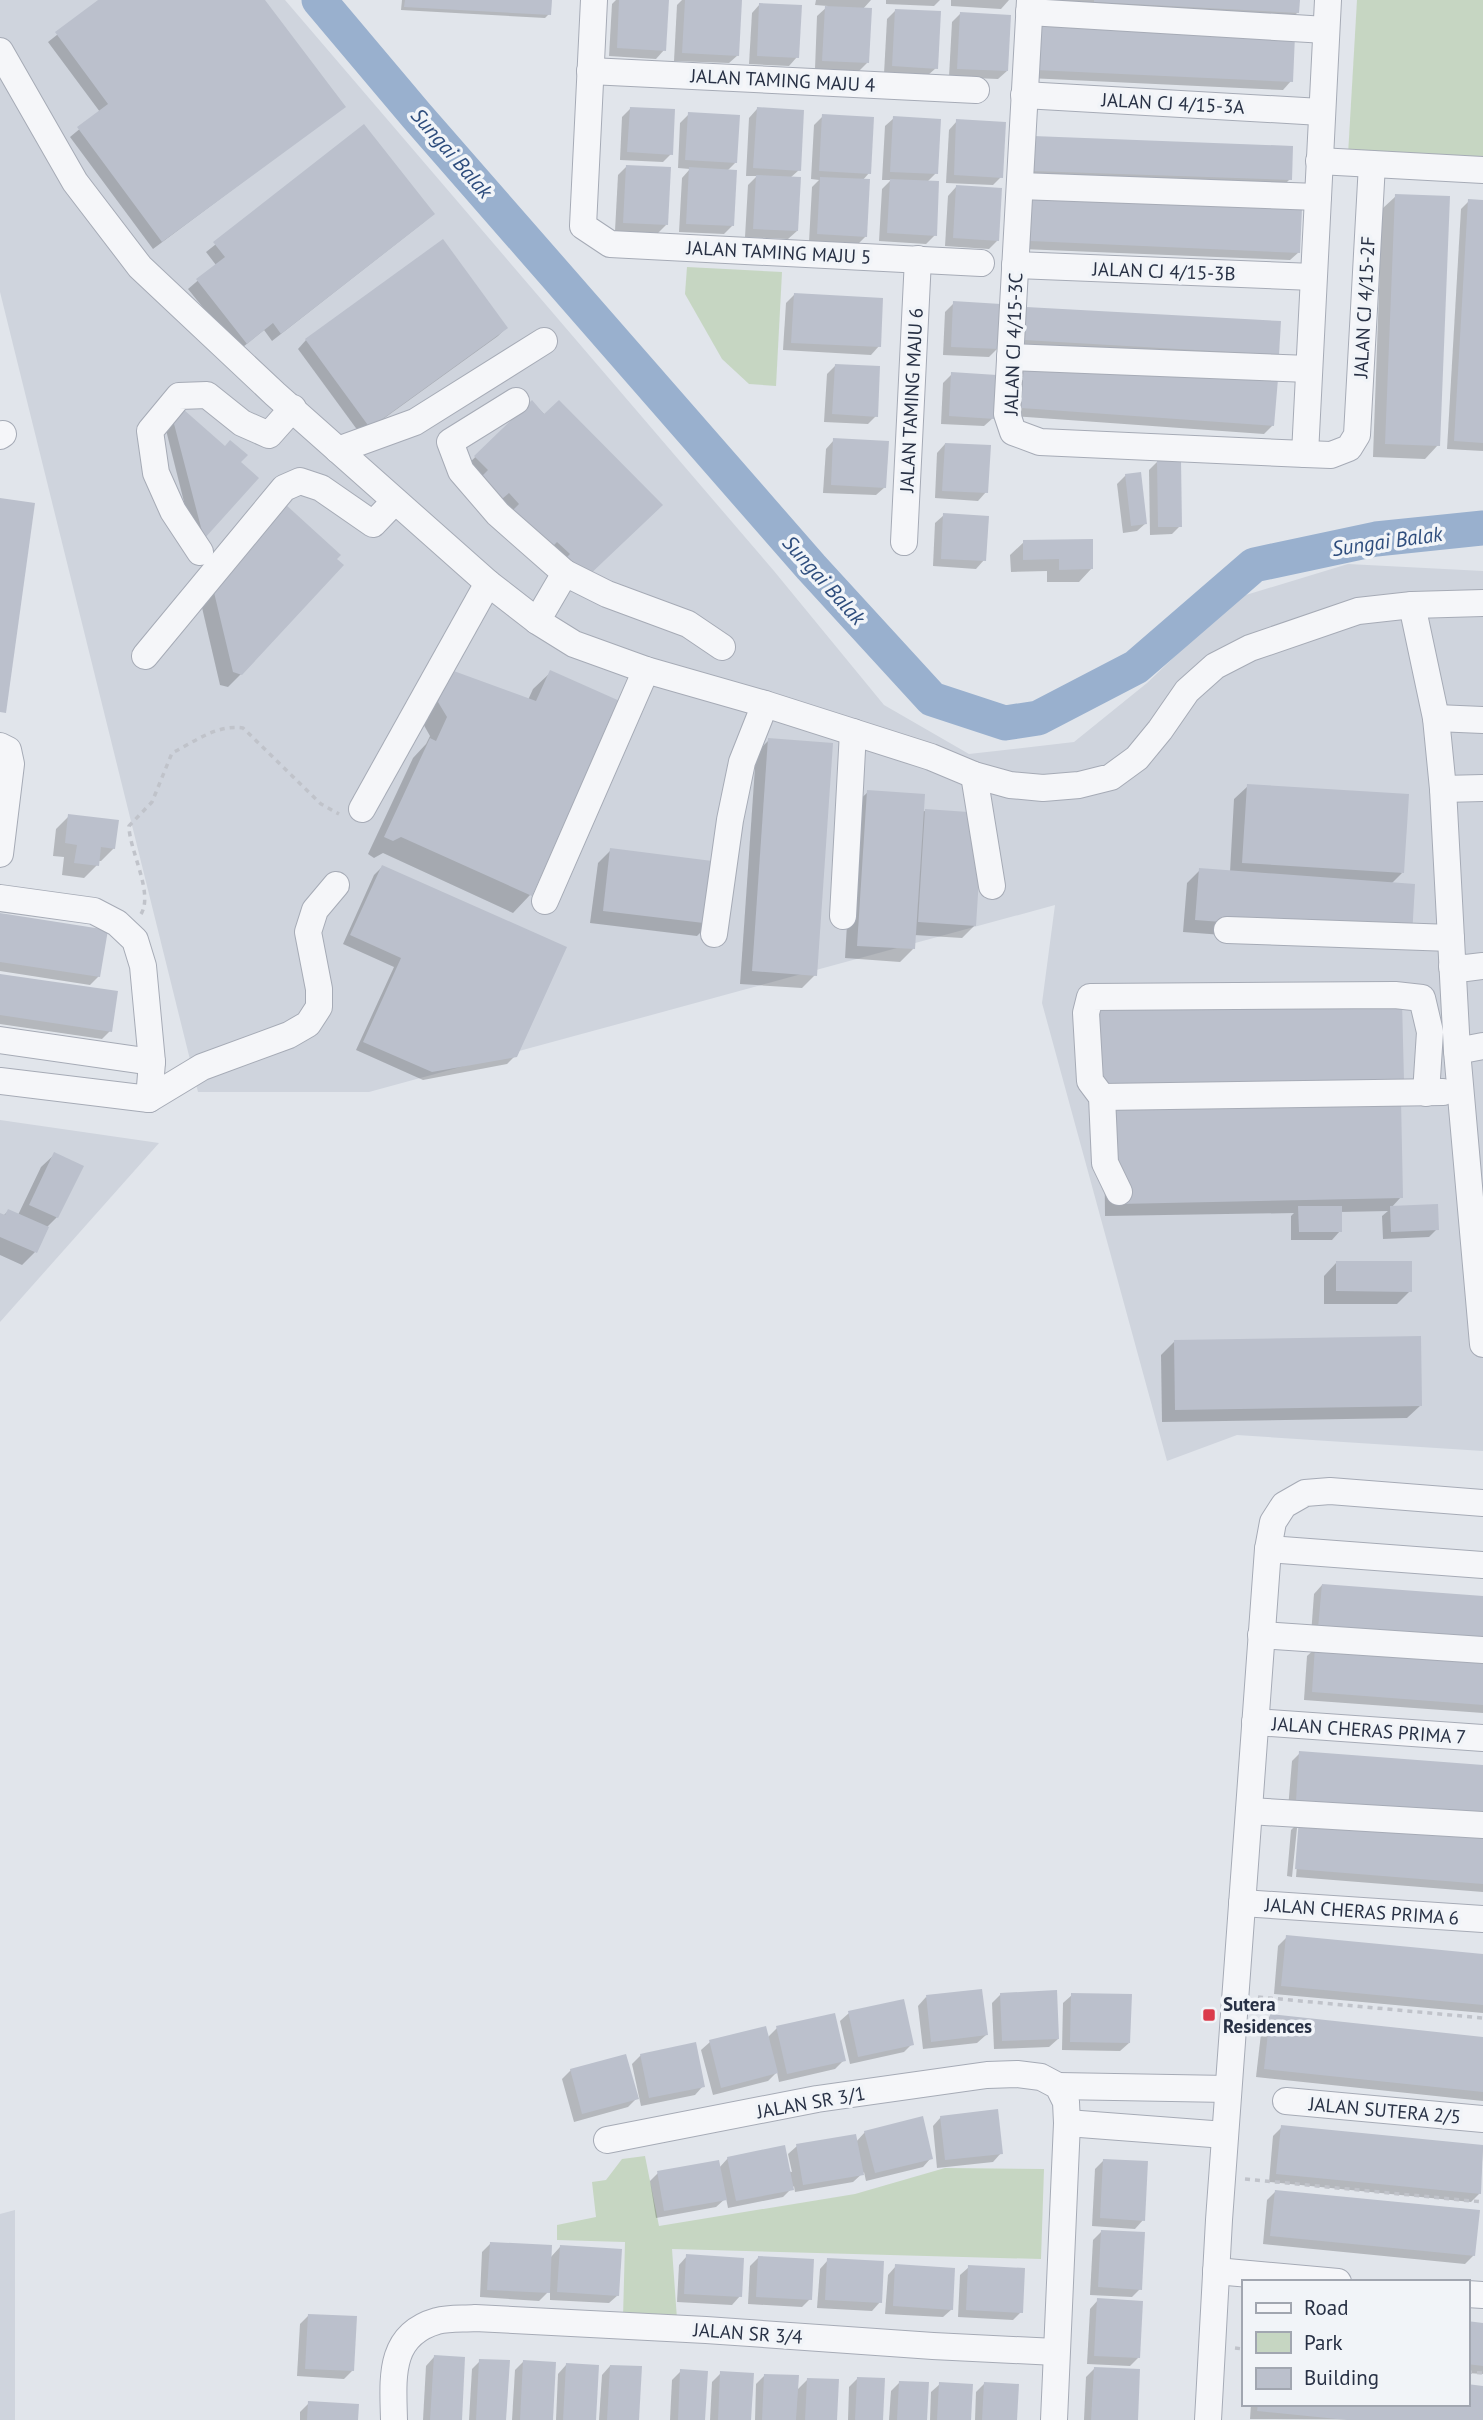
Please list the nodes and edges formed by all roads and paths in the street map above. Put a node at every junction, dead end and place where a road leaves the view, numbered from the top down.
1 (594, 0) edge
2 (1328, 0) edge
3 (1029, 6) edge
4 (1326, 30) junction
5 (0, 51) edge
6 (590, 71) junction
7 (976, 90) dead end
8 (1024, 95) junction
9 (1321, 111) junction
10 (1319, 162) junction
11 (1372, 164) junction
12 (1483, 170) edge
13 (1020, 186) junction
14 (1318, 197) junction
15 (918, 259) junction
16 (981, 263) dead end
17 (1015, 265) junction
18 (1314, 277) junction
19 (544, 341) dead end
20 (1010, 357) junction
21 (1309, 369) junction
22 (516, 401) dead end
23 (293, 408) junction
24 (1349, 448) joint
25 (338, 450) junction
26 (1305, 454) junction
27 (396, 501) junction
28 (904, 541) dead end
29 (200, 552) dead end
30 (565, 573) junction
31 (488, 583) junction
32 (1483, 603) edge
33 (1412, 605) junction
34 (537, 621) junction
35 (722, 648) dead end
36 (145, 656) dead end
37 (646, 670) junction
38 (765, 704) junction
39 (1436, 718) junction
40 (1483, 720) edge
41 (853, 732) junction
42 (0, 746) edge
43 (974, 775) junction
44 (1483, 788) edge
45 (1443, 789) junction
46 (362, 809) joint
47 (0, 854) edge
48 (336, 885) dead end
49 (992, 886) dead end
50 (0, 898) edge
51 (545, 901) dead end
52 (843, 916) dead end
53 (125, 930) junction
54 (1227, 930) dead end
55 (714, 934) dead end
56 (1451, 938) junction
57 (1483, 966) edge
58 (1452, 967) junction
59 (0, 1040) edge
60 (1483, 1046) edge
61 (1457, 1051) junction
62 (152, 1062) junction
63 (0, 1081) edge
64 (1461, 1092) junction
65 (1426, 1093) junction
66 (1102, 1097) junction
67 (149, 1099) junction
68 (1119, 1192) dead end
69 (1483, 1344) edge
70 (1483, 1503) edge
71 (1268, 1549) junction
72 (1483, 1565) edge
73 (1261, 1635) junction
74 (1483, 1650) edge
75 (1255, 1722) junction
76 (1483, 1738) edge
77 (1249, 1811) junction
78 (1483, 1825) edge
79 (1242, 1903) junction
80 (1483, 1919) edge
81 (1235, 1995) junction
82 (1483, 2018) edge
83 (1058, 2086) junction
84 (1228, 2089) junction
85 (1286, 2101) dead end
86 (1483, 2119) edge
87 (1066, 2123) junction
88 (1225, 2134) junction
89 (607, 2140) dead end
90 (1222, 2177) junction
91 (1483, 2202) edge
92 (1216, 2271) junction
93 (1316, 2280) edge
94 (1056, 2352) junction
95 (394, 2420) edge
96 (1054, 2420) edge
97 (1208, 2420) edge

1 - 6 street
2 - 4 street
3 - 4 street
3 - 8 street, JALAN CJ 4/15-3C
4 - 9 street
5 - 23 street
6 - 7 street, JALAN TAMING MAJU 4
6 - 15 street, JALAN TAMING MAJU 5
8 - 9 street, JALAN CJ 4/15-3A
8 - 13 street, JALAN CJ 4/15-3C
9 - 10 street
10 - 11 street
10 - 14 street
11 - 12 street
11 - 24 street, JALAN CJ 4/15-2F
13 - 14 street
13 - 17 street, JALAN CJ 4/15-3C
14 - 18 street
15 - 16 street, JALAN TAMING MAJU 5
15 - 28 street, JALAN TAMING MAJU 6
17 - 18 street, JALAN CJ 4/15-3B
17 - 20 street, JALAN CJ 4/15-3C
18 - 21 street
19 - 25 street
20 - 21 street
20 - 26 street, JALAN CJ 4/15-3C
21 - 26 street
22 - 30 street
23 - 25 street
23 - 29 street
24 - 26 street, JALAN CJ 4/15-3C
25 - 27 street
27 - 31 street
27 - 36 street
30 - 34 street
30 - 35 street
31 - 34 street
31 - 46 street
32 - 33 street
33 - 39 street
33 - 43 street
34 - 37 street
37 - 38 street
37 - 51 street
38 - 41 street
38 - 55 street
39 - 40 street
39 - 45 street
41 - 43 street
41 - 52 street
42 - 47 street
43 - 49 street
44 - 45 street
45 - 56 street
46 - 53 path
48 - 67 street
50 - 53 street
53 - 62 street
54 - 56 street
56 - 58 street
57 - 58 street
58 - 61 street
59 - 62 street
60 - 61 street
61 - 64 street
62 - 67 street
63 - 67 street
64 - 65 street
64 - 69 street
65 - 66 street
65 - 66 street
66 - 68 street
70 - 71 street
71 - 72 street
71 - 73 street
73 - 74 street
73 - 75 street
75 - 76 street, JALAN CHERAS PRIMA 7
75 - 77 street
77 - 78 street
77 - 79 street
79 - 80 street, JALAN CHERAS PRIMA 6
79 - 81 street
81 - 82 path
81 - 84 street
83 - 84 street, JALAN SR 3/1
83 - 87 street
83 - 89 street, JALAN SR 3/1
84 - 88 street
85 - 86 street, JALAN SUTERA 2/5
87 - 88 street
87 - 94 street
88 - 90 street
90 - 91 path
90 - 92 street
92 - 93 street
92 - 97 street
94 - 95 street, JALAN SR 3/4
94 - 96 street

